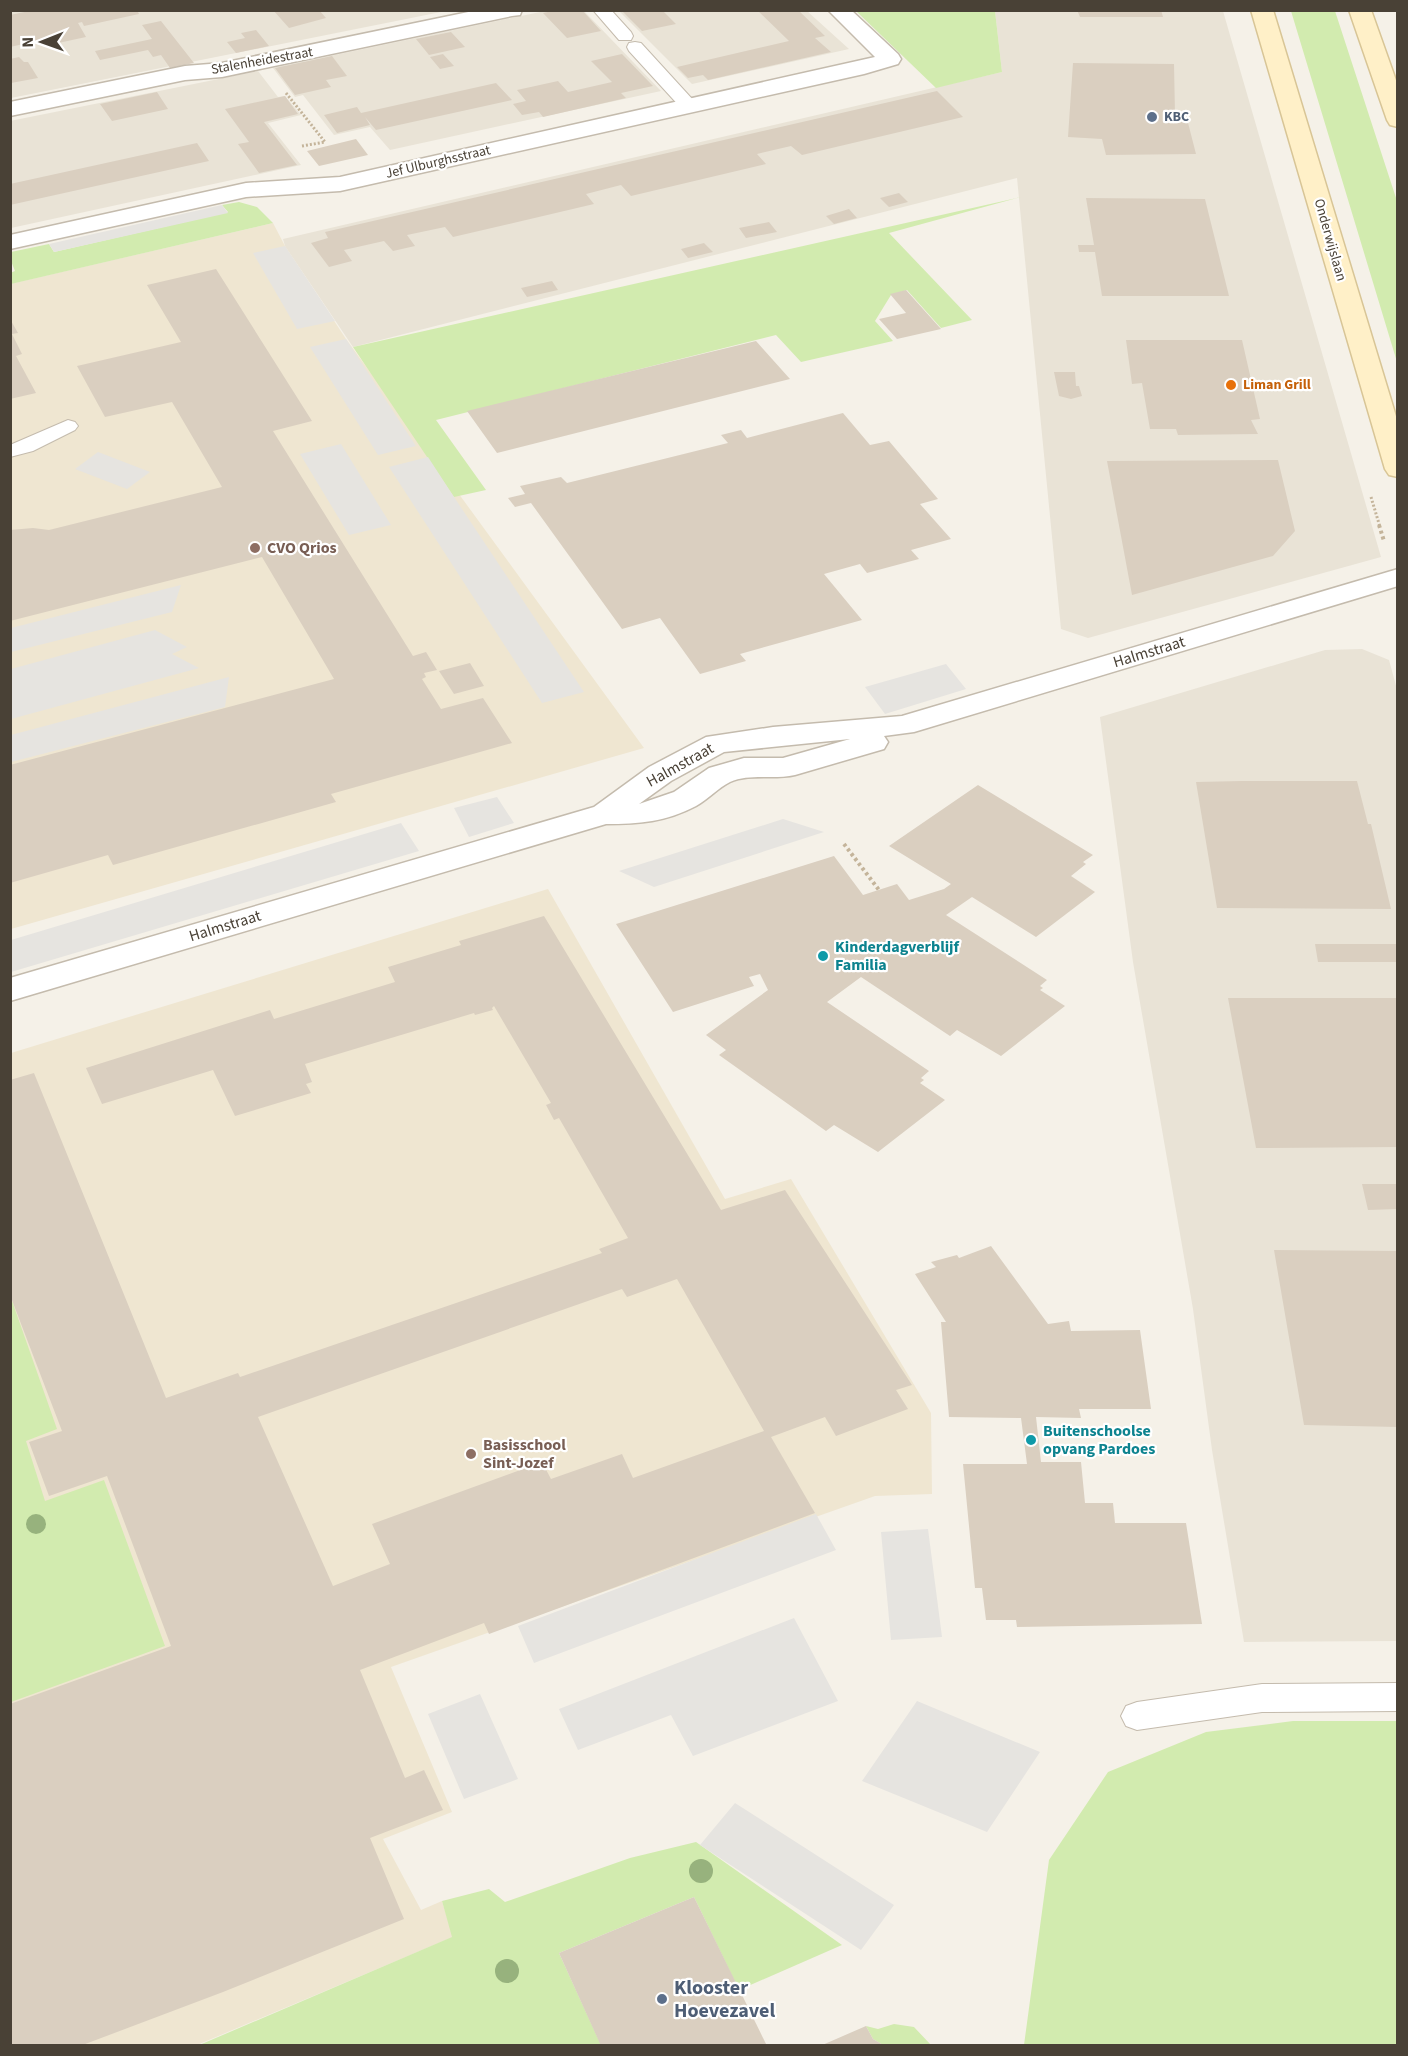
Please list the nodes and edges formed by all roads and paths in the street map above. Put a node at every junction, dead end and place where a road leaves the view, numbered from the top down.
1 (512, 10) edge
2 (601, 10) edge
3 (838, 10) edge
4 (1262, 10) edge
5 (1360, 10) edge
6 (282, 89) dead end
7 (688, 105) junction
8 (10, 109) edge
9 (1398, 120) edge
10 (297, 148) dead end
11 (10, 242) edge
12 (68, 426) dead end
13 (10, 451) edge
14 (1398, 469) edge
15 (1398, 577) edge
16 (844, 844) dead end
17 (879, 890) dead end
18 (10, 990) edge
19 (1398, 1697) edge
20 (1137, 1716) dead end

1 - 8 street, Stalenheidestraat
2 - 7 lane
3 - 7 street, Jef Ulburghsstraat
4 - 14 main road, Onderwijslaan
5 - 9 main road
6 - 10 path
7 - 11 street, Jef Ulburghsstraat
12 - 13 lane
15 - 18 street, Halmstraat
16 - 17 path
19 - 20 lane

